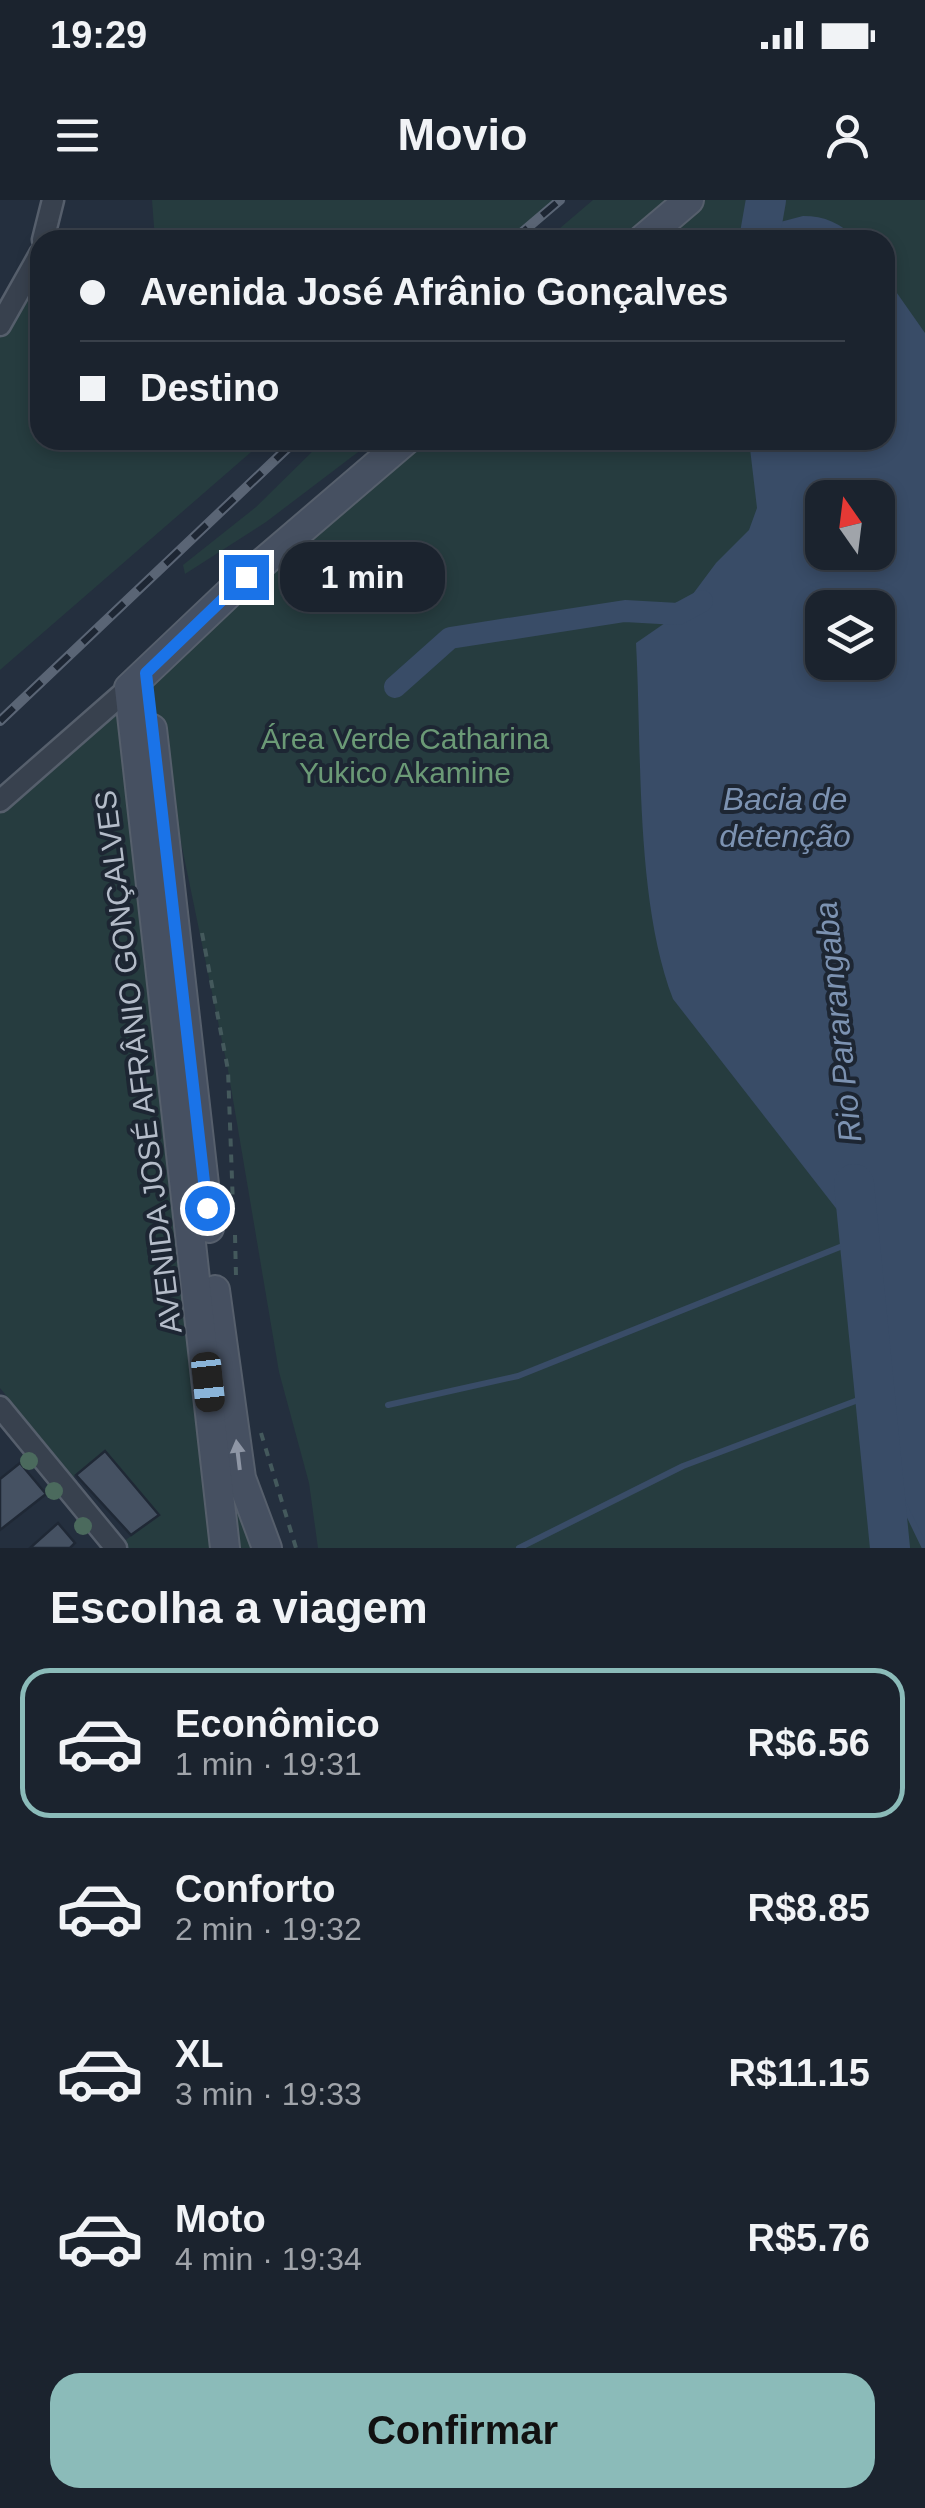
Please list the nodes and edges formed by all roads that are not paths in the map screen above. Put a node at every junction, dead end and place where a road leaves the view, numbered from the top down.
1 (53, 200) edge
2 (688, 200) edge
3 (46, 230) edge
4 (654, 230) edge
5 (30, 272) edge
6 (0, 325) edge
7 (394, 450) edge
8 (137, 680) junction
9 (0, 801) edge
10 (0, 1408) edge
11 (116, 1548) edge
12 (225, 1548) edge
13 (267, 1548) edge

1 - 3 street
2 - 4 main road
5 - 6 street
7 - 8 main road
8 - 9 street
8 - 12 main road, AVENIDA JOSÉ AFRÂNIO GONÇALVES
13 -> 8 main road, AVENIDA JOSÉ AFRÂNIO GONÇALVES
10 - 11 street

